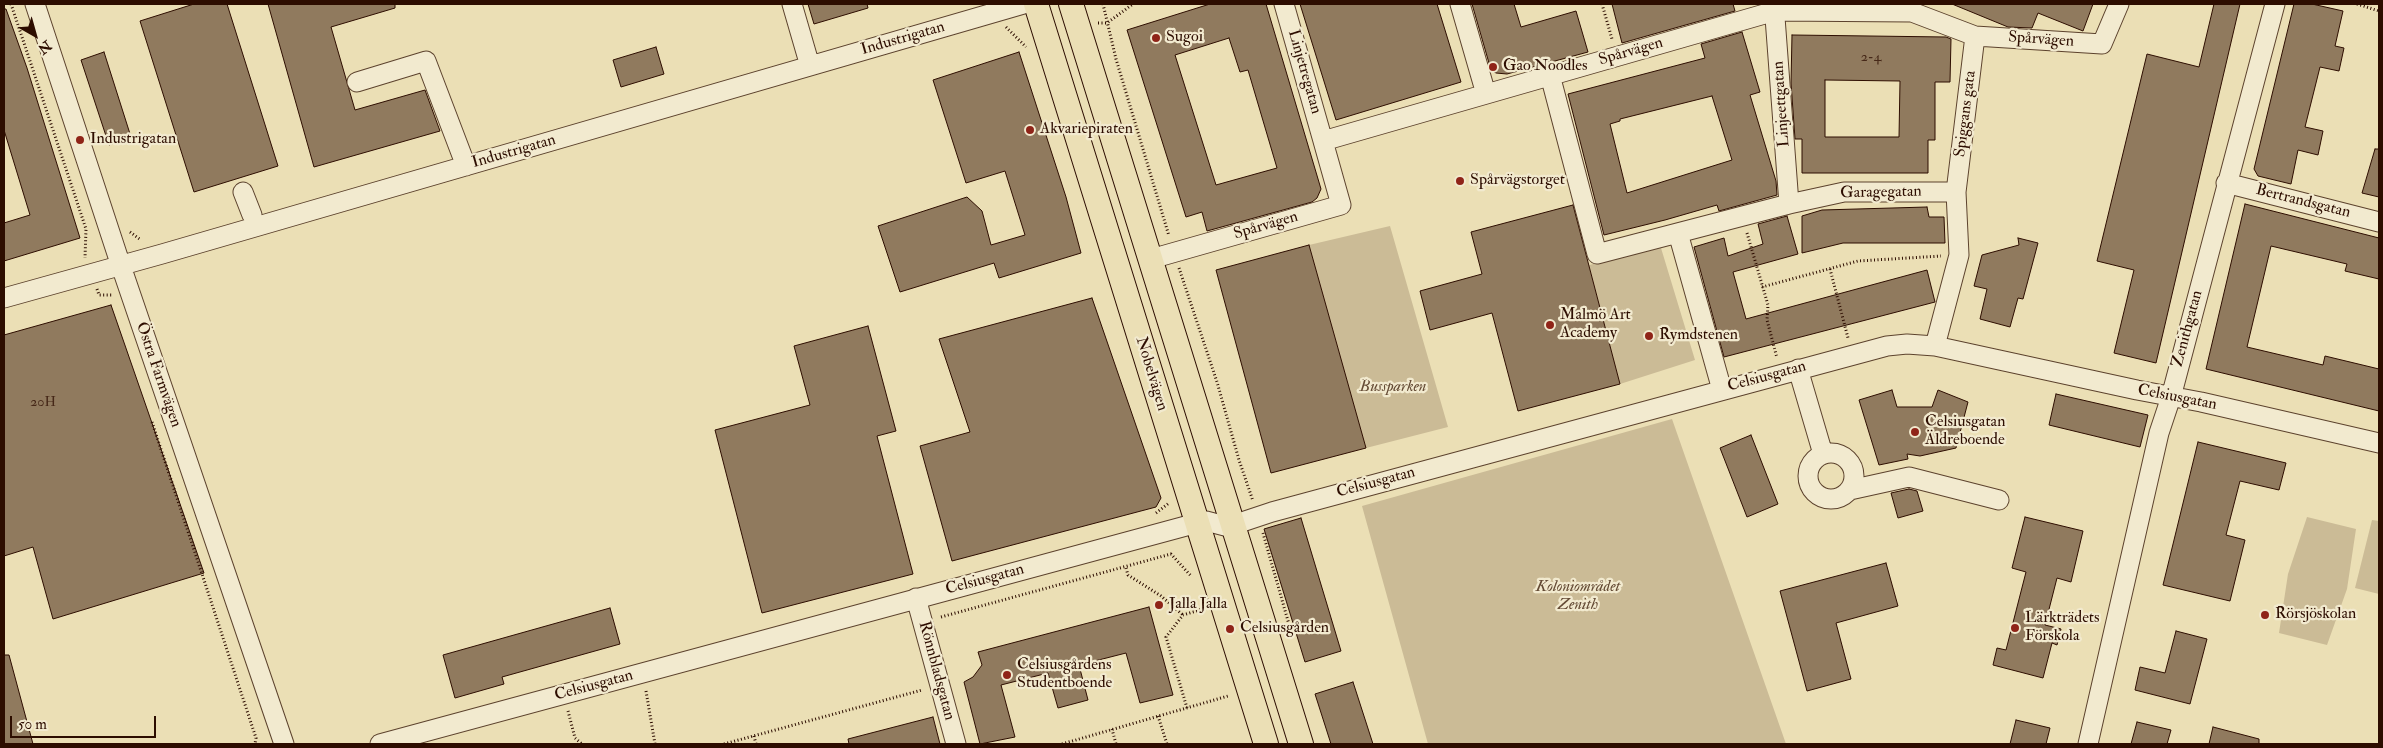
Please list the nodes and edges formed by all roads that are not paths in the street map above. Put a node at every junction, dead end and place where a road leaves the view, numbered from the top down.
1 (35, 4) edge
2 (792, 4) edge
3 (1024, 4) edge
4 (1036, 4) edge
5 (1071, 4) edge
6 (1284, 4) edge
7 (1460, 4) edge
8 (2119, 4) edge
9 (2275, 4) edge
10 (1775, 7) edge
11 (1975, 36) junction
12 (810, 66) junction
13 (1550, 75) junction
14 (357, 82) dead end
15 (1486, 94) junction
16 (1323, 141) junction
17 (466, 166) junction
18 (2226, 183) junction
19 (243, 192) dead end
20 (1956, 192) junction
21 (1789, 204) junction
22 (252, 215) dead end
23 (2379, 222) edge
24 (1678, 233) junction
25 (1151, 260) junction
26 (121, 266) junction
27 (4, 298) edge
28 (1935, 346) junction
29 (1790, 371) junction
30 (1722, 390) junction
31 (2171, 397) junction
32 (2379, 443) edge
33 (1823, 454) junction
34 (1850, 490) junction
35 (1999, 500) dead end
36 (1197, 523) junction
37 (1233, 525) junction
38 (916, 598) junction
39 (284, 744) edge
40 (380, 744) edge
41 (956, 744) edge
42 (1266, 744) edge
43 (1301, 744) edge
44 (2088, 744) edge

1 - 26 street, Östra Farmvägen
2 - 12 street
3 - 12 street, Industrigatan
4 - 36 main road, Nobelvägen
5 - 25 main road, Nobelvägen
6 - 16 street, Linjetregatan
7 - 15 street
8 - 11 street, Spårvägen
9 - 18 street, Zenithgatan
10 - 11 street, Spårvägen
10 - 13 street, Spårvägen
10 - 21 street, Linjeettgatan
11 - 20 street, Spiggans gata
12 - 17 street, Industrigatan
13 - 15 street, Spårvägen
13 - 24 street, Garagegatan
14 - 17 street
15 - 16 street, Spårvägen
16 - 25 street, Spårvägen
17 - 26 street, Industrigatan
18 - 23 street, Bertrandsgatan
18 - 31 street, Zenithgatan
19 - 22 street
20 - 21 street, Garagegatan
20 - 28 street
21 - 24 street, Garagegatan
24 - 30 street
25 - 37 main road, Nobelvägen
26 - 27 street, Industrigatan
26 - 39 street, Östra Farmvägen
28 - 29 street, Celsiusgatan
28 - 31 street, Celsiusgatan
29 - 30 street, Celsiusgatan
29 - 33 street
30 - 37 street, Celsiusgatan
31 - 32 street, Celsiusgatan
31 - 44 street, Zenithgatan
33 - 34 street
33 - 34 street
34 - 35 street
36 - 37 street, Celsiusgatan
36 - 38 street, Celsiusgatan
36 - 42 main road, Nobelvägen
37 - 43 main road, Nobelvägen
38 - 40 street, Celsiusgatan
38 - 41 street, Rönnbladsgatan

